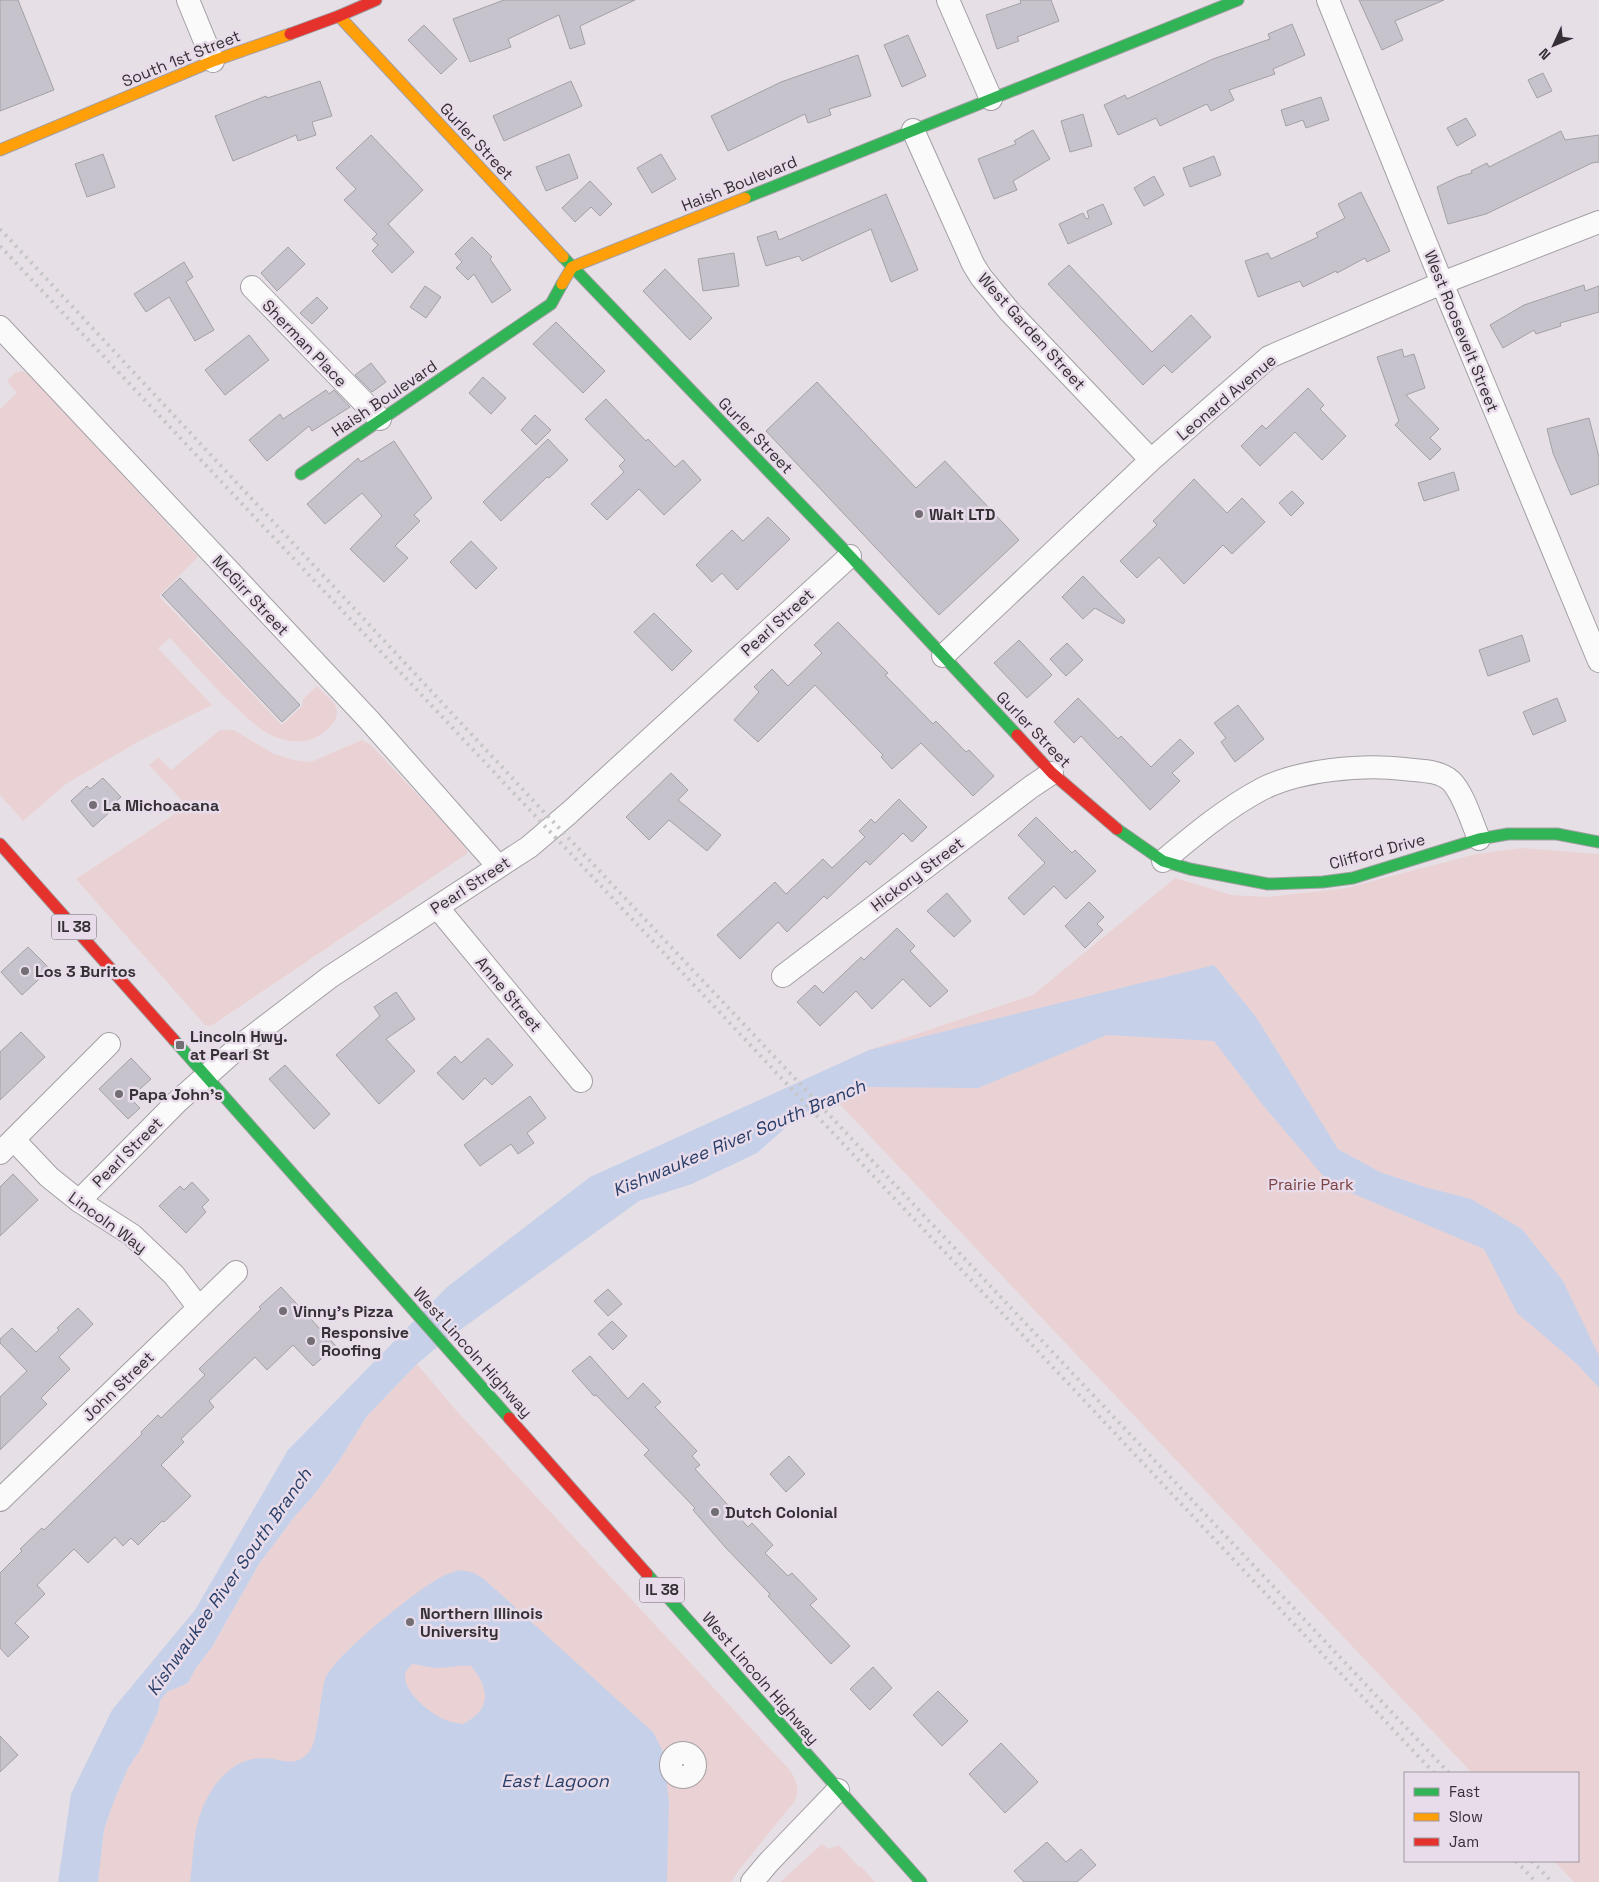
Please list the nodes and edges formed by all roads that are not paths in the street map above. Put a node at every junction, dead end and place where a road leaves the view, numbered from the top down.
1 (188, 0) edge
2 (376, 0) edge
3 (948, 0) edge
4 (1238, 0) edge
5 (1328, 0) edge
6 (339, 16) junction
7 (212, 61) junction
8 (991, 99) junction
9 (913, 130) junction
10 (0, 150) edge
11 (1599, 222) edge
12 (572, 267) junction
13 (1442, 284) junction
14 (252, 288) dead end
15 (0, 327) edge
16 (380, 419) junction
17 (1151, 460) junction
18 (301, 474) dead end
19 (850, 556) junction
20 (943, 656) junction
21 (1599, 662) edge
22 (1052, 773) junction
23 (1479, 839) junction
24 (1599, 842) edge
25 (0, 844) edge
26 (1163, 860) junction
27 (498, 866) junction
28 (437, 907) junction
29 (783, 976) dead end
30 (109, 1044) dead end
31 (206, 1077) junction
32 (581, 1081) dead end
33 (7, 1146) edge
34 (79, 1201) junction
35 (236, 1272) dead end
36 (198, 1308) junction
37 (0, 1500) edge
38 (838, 1790) junction
39 (752, 1882) edge
40 (921, 1882) edge

1 - 7 street
2 - 6 street, South 1st Street
3 - 8 street
4 - 8 street, Haish Boulevard
5 - 13 street, West Roosevelt Street
6 - 7 street, South 1st Street
6 - 12 street, Gurler Street
7 - 10 street, South 1st Street
8 - 9 street, Haish Boulevard
9 - 12 street, Haish Boulevard
9 - 17 street, West Garden Street
11 - 13 street, Leonard Avenue
12 - 16 street, Haish Boulevard
12 - 19 street, Gurler Street
13 - 17 street, Leonard Avenue
13 - 21 street, West Roosevelt Street
14 - 16 street, Sherman Place
15 - 27 street, McGirr Street
16 - 18 street, Haish Boulevard
17 - 20 street, Leonard Avenue
19 - 20 street, Gurler Street
19 - 27 street, Pearl Street
20 - 22 street, Gurler Street
22 - 26 street, Gurler Street
22 - 29 street, Hickory Street
23 - 24 street, Clifford Drive
23 - 26 street, Clifford Drive
23 - 26 street
25 - 31 street, West Lincoln Highway / IL 38
27 - 28 street, Pearl Street
28 - 31 street, Pearl Street
28 - 32 street, Anne Street
30 - 33 street
31 - 34 street, Pearl Street
31 - 38 street, West Lincoln Highway / IL 38
33 - 34 street, Lincoln Way
34 - 36 street, Lincoln Way
35 - 36 street, John Street
36 - 37 street, John Street
38 - 39 street
38 - 40 street, West Lincoln Highway / IL 38

